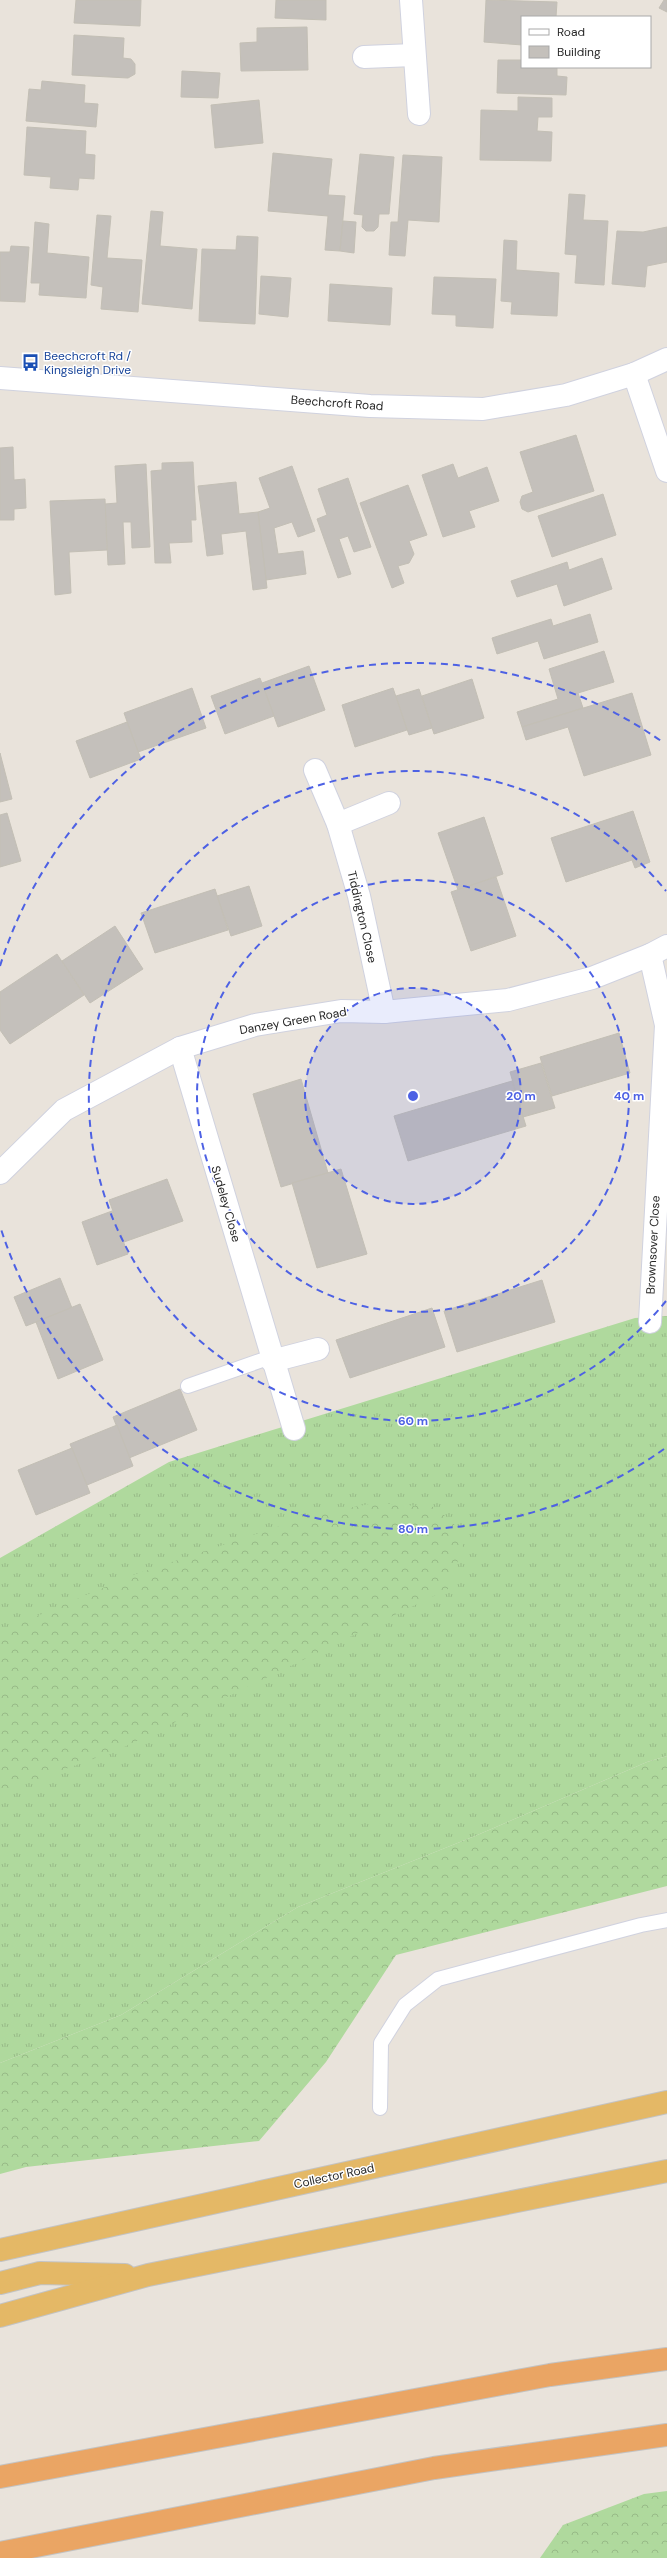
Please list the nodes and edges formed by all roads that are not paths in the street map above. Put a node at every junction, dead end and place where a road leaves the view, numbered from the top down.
1 (411, 0) edge
2 (414, 55) junction
3 (364, 57) dead end
4 (419, 114) dead end
5 (667, 359) edge
6 (634, 374) junction
7 (0, 378) edge
8 (667, 471) edge
9 (315, 770) dead end
10 (389, 803) dead end
11 (338, 824) junction
12 (658, 950) edge
13 (384, 1012) junction
14 (180, 1048) junction
15 (0, 1173) edge
16 (650, 1322) dead end
17 (318, 1349) dead end
18 (272, 1359) junction
19 (188, 1386) dead end
20 (294, 1429) dead end
21 (667, 1920) edge
22 (667, 2102) edge
23 (380, 2108) dead end
24 (667, 2171) edge
25 (0, 2250) edge
26 (148, 2275) junction
27 (0, 2283) edge
28 (0, 2316) edge
29 (667, 2359) edge
30 (667, 2435) edge
31 (0, 2477) edge
32 (0, 2553) edge

1 - 2 street
2 - 3 street
2 - 4 street
5 - 6 street, Beechcroft Road
6 - 7 street, Beechcroft Road
6 - 8 street
9 - 11 street, Tiddington Close
10 - 11 street
11 - 13 street, Tiddington Close
12 - 13 street, Danzey Green Road
12 - 16 street, Brownsover Close
13 - 14 street, Danzey Green Road
14 - 15 street, Danzey Green Road
14 - 18 street, Sudeley Close
17 - 18 street
18 - 19 lane
18 - 20 street, Sudeley Close
21 - 23 lane
22 - 25 highway, Collector Road
24 - 26 highway
26 - 27 highway
26 - 28 highway
29 - 31 highway
30 - 32 highway

